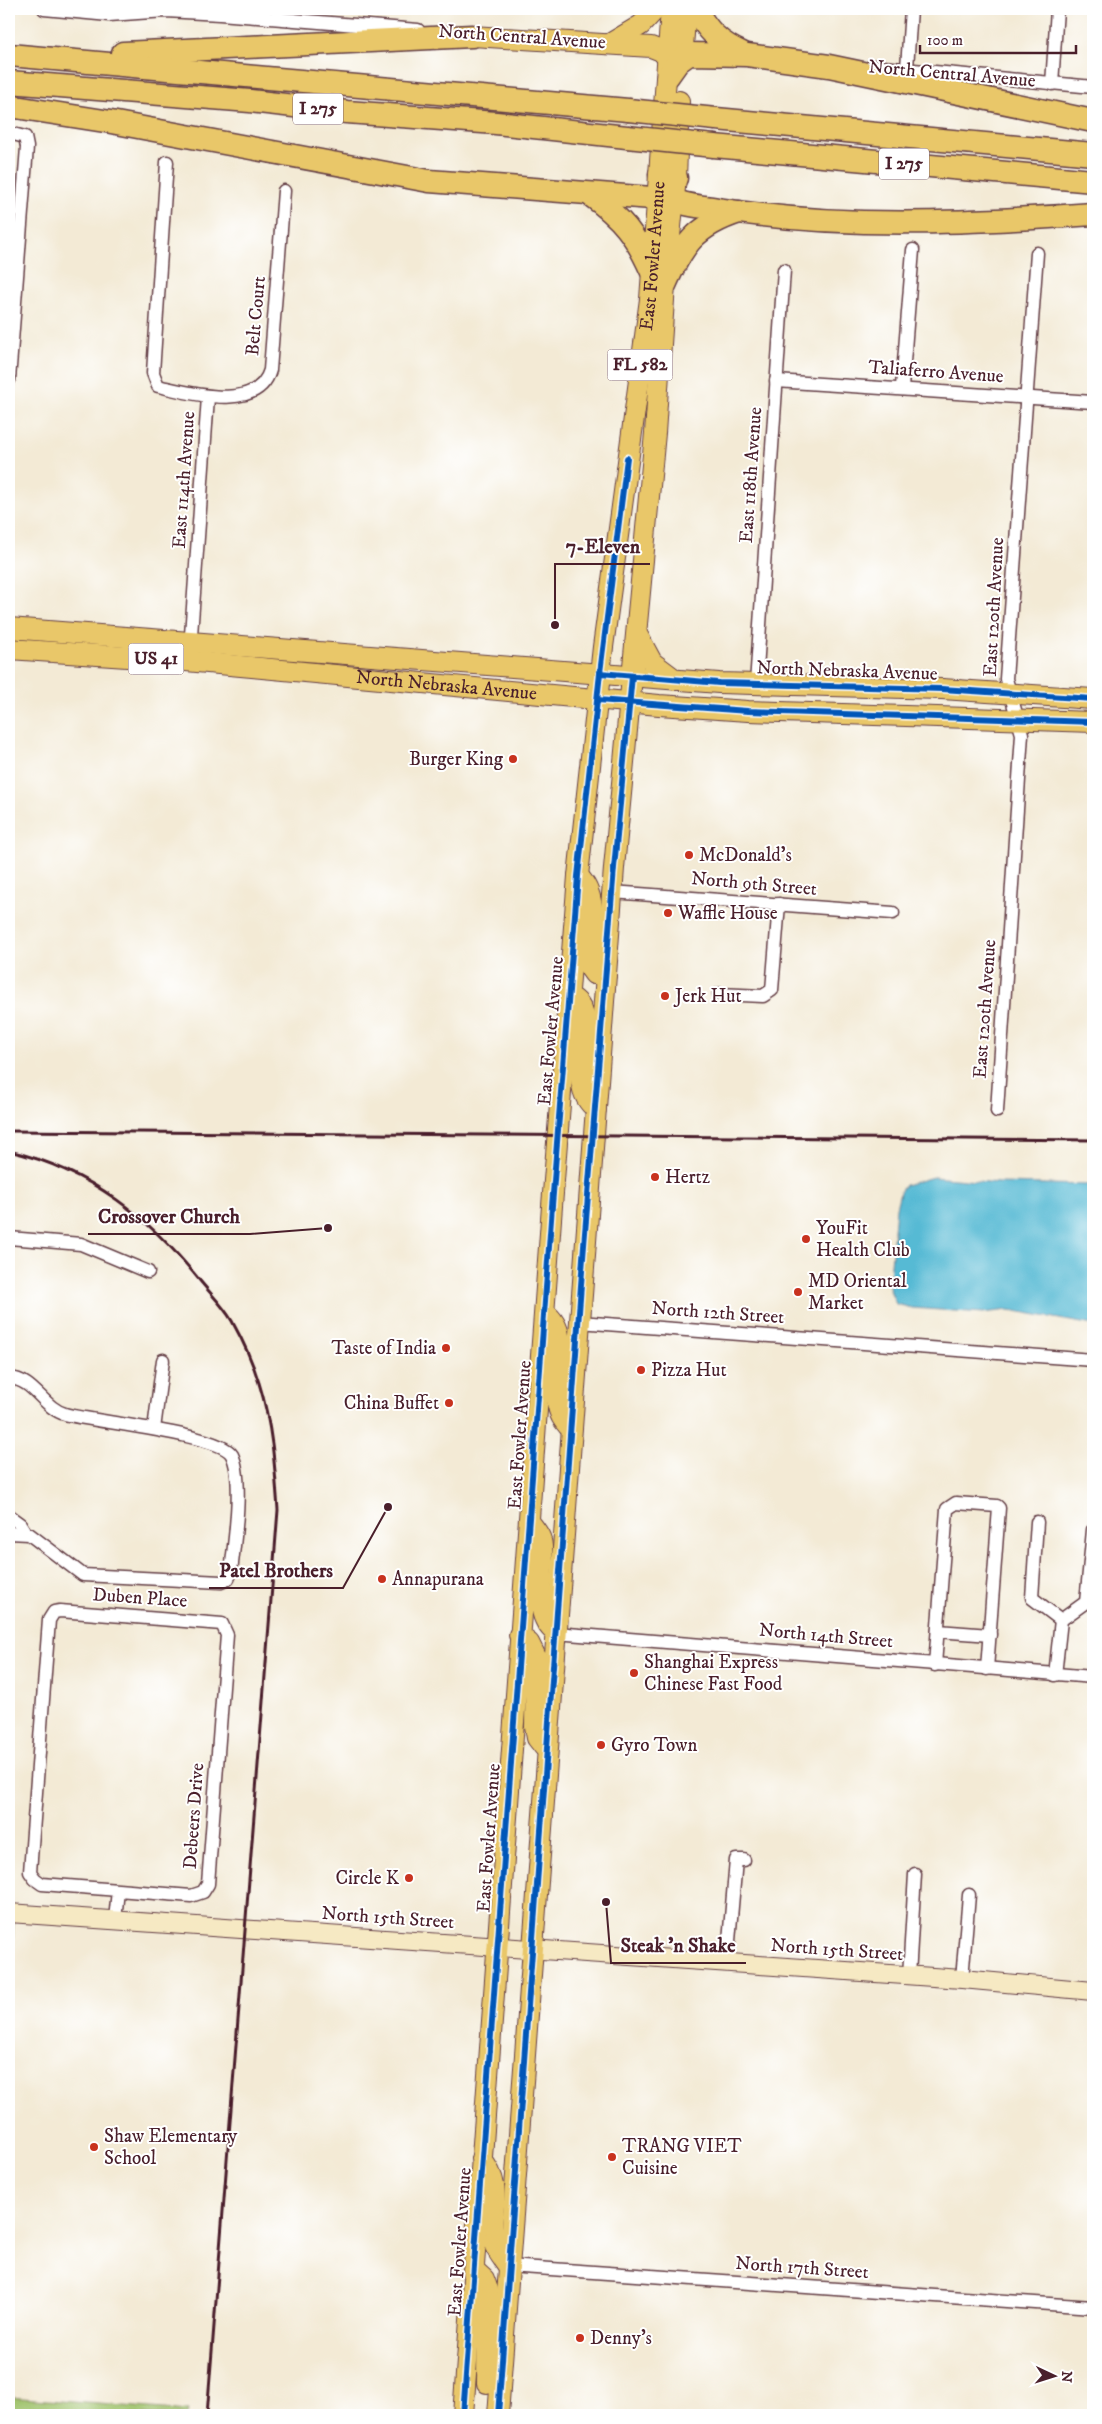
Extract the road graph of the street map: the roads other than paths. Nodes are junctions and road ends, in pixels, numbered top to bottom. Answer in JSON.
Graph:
{"nodes":[{"id":1,"x":44,"y":9,"type":"edge"},
{"id":2,"x":656,"y":9,"type":"edge"},
{"id":3,"x":671,"y":9,"type":"edge"},
{"id":4,"x":686,"y":9,"type":"edge"},
{"id":5,"x":696,"y":9,"type":"edge"},
{"id":6,"x":911,"y":9,"type":"edge"},
{"id":7,"x":1057,"y":9,"type":"edge"},
{"id":8,"x":472,"y":36,"type":"junction"},
{"id":9,"x":611,"y":43,"type":"junction"},
{"id":10,"x":9,"y":55,"type":"edge"},
{"id":11,"x":748,"y":55,"type":"junction"},
{"id":12,"x":42,"y":57,"type":"junction"},
{"id":13,"x":810,"y":63,"type":"junction"},
{"id":14,"x":907,"y":68,"type":"junction"},
{"id":15,"x":675,"y":69,"type":"junction"},
{"id":16,"x":9,"y":82,"type":"edge"},
{"id":17,"x":1052,"y":84,"type":"junction"},
{"id":18,"x":1093,"y":87,"type":"edge"},
{"id":19,"x":9,"y":106,"type":"edge"},
{"id":20,"x":1093,"y":120,"type":"edge"},
{"id":21,"x":9,"y":134,"type":"edge"},
{"id":22,"x":1093,"y":154,"type":"edge"},
{"id":23,"x":167,"y":162,"type":"dead end"},
{"id":24,"x":1093,"y":181,"type":"edge"},
{"id":25,"x":667,"y":189,"type":"junction"},
{"id":26,"x":284,"y":191,"type":"dead end"},
{"id":27,"x":589,"y":194,"type":"junction"},
{"id":28,"x":739,"y":212,"type":"junction"},
{"id":29,"x":1093,"y":214,"type":"edge"},
{"id":30,"x":913,"y":250,"type":"dead end"},
{"id":31,"x":1037,"y":254,"type":"dead end"},
{"id":32,"x":14,"y":256,"type":"edge"},
{"id":33,"x":784,"y":270,"type":"dead end"},
{"id":34,"x":659,"y":278,"type":"junction"},
{"id":35,"x":9,"y":380,"type":"edge"},
{"id":36,"x":776,"y":381,"type":"junction"},
{"id":37,"x":902,"y":388,"type":"junction"},
{"id":38,"x":208,"y":397,"type":"junction"},
{"id":39,"x":1027,"y":397,"type":"junction"},
{"id":40,"x":1093,"y":402,"type":"edge"},
{"id":41,"x":9,"y":628,"type":"edge"},
{"id":42,"x":637,"y":634,"type":"junction"},
{"id":43,"x":192,"y":642,"type":"junction"},
{"id":44,"x":9,"y":649,"type":"edge"},
{"id":45,"x":412,"y":658,"type":"junction"},
{"id":46,"x":186,"y":661,"type":"junction"},
{"id":47,"x":600,"y":673,"type":"junction"},
{"id":48,"x":324,"y":676,"type":"junction"},
{"id":49,"x":632,"y":676,"type":"junction"},
{"id":50,"x":676,"y":680,"type":"junction"},
{"id":51,"x":756,"y":684,"type":"junction"},
{"id":52,"x":1009,"y":693,"type":"junction"},
{"id":53,"x":597,"y":700,"type":"junction"},
{"id":54,"x":1093,"y":700,"type":"edge"},
{"id":55,"x":630,"y":703,"type":"junction"},
{"id":56,"x":670,"y":706,"type":"junction"},
{"id":57,"x":1019,"y":720,"type":"junction"},
{"id":58,"x":1093,"y":722,"type":"edge"},
{"id":59,"x":626,"y":742,"type":"junction"},
{"id":60,"x":578,"y":876,"type":"junction"},
{"id":61,"x":612,"y":892,"type":"junction"},
{"id":62,"x":778,"y":904,"type":"junction"},
{"id":63,"x":893,"y":913,"type":"dead end"},
{"id":64,"x":606,"y":975,"type":"junction"},
{"id":65,"x":719,"y":994,"type":"dead end"},
{"id":66,"x":569,"y":996,"type":"junction"},
{"id":67,"x":596,"y":1109,"type":"junction"},
{"id":68,"x":997,"y":1111,"type":"dead end"},
{"id":69,"x":9,"y":1238,"type":"edge"},
{"id":70,"x":148,"y":1272,"type":"dead end"},
{"id":71,"x":545,"y":1313,"type":"junction"},
{"id":72,"x":579,"y":1322,"type":"junction"},
{"id":73,"x":163,"y":1360,"type":"dead end"},
{"id":74,"x":1093,"y":1360,"type":"edge"},
{"id":75,"x":9,"y":1378,"type":"edge"},
{"id":76,"x":154,"y":1429,"type":"junction"},
{"id":77,"x":570,"y":1430,"type":"junction"},
{"id":78,"x":9,"y":1516,"type":"edge"},
{"id":79,"x":529,"y":1521,"type":"junction"},
{"id":80,"x":1037,"y":1522,"type":"dead end"},
{"id":81,"x":1093,"y":1530,"type":"edge"},
{"id":82,"x":25,"y":1532,"type":"junction"},
{"id":83,"x":9,"y":1533,"type":"edge"},
{"id":84,"x":52,"y":1614,"type":"joint"},
{"id":85,"x":1061,"y":1620,"type":"junction"},
{"id":86,"x":225,"y":1627,"type":"joint"},
{"id":87,"x":938,"y":1631,"type":"junction"},
{"id":88,"x":556,"y":1633,"type":"junction"},
{"id":89,"x":519,"y":1635,"type":"junction"},
{"id":90,"x":990,"y":1635,"type":"junction"},
{"id":91,"x":935,"y":1664,"type":"junction"},
{"id":92,"x":987,"y":1669,"type":"junction"},
{"id":93,"x":1055,"y":1675,"type":"junction"},
{"id":94,"x":1093,"y":1677,"type":"edge"},
{"id":95,"x":547,"y":1751,"type":"junction"},
{"id":96,"x":744,"y":1860,"type":"dead end"},
{"id":97,"x":915,"y":1874,"type":"dead end"},
{"id":98,"x":118,"y":1890,"type":"junction"},
{"id":99,"x":970,"y":1895,"type":"dead end"},
{"id":100,"x":9,"y":1913,"type":"edge"},
{"id":101,"x":115,"y":1920,"type":"junction"},
{"id":102,"x":496,"y":1947,"type":"junction"},
{"id":103,"x":532,"y":1950,"type":"junction"},
{"id":104,"x":727,"y":1964,"type":"junction"},
{"id":105,"x":909,"y":1976,"type":"junction"},
{"id":106,"x":962,"y":1979,"type":"junction"},
{"id":107,"x":1093,"y":1991,"type":"edge"},
{"id":108,"x":481,"y":2159,"type":"junction"},
{"id":109,"x":508,"y":2266,"type":"junction"},
{"id":110,"x":473,"y":2269,"type":"junction"},
{"id":111,"x":1093,"y":2307,"type":"edge"},
{"id":112,"x":466,"y":2410,"type":"edge"},
{"id":113,"x":485,"y":2415,"type":"edge"},
{"id":114,"x":498,"y":2415,"type":"edge"}],
"edges":[{"from":1,"to":8,"type":"street","name":"North Central Avenue"},
{"from":2,"to":9,"type":"main road"},
{"from":3,"to":15,"type":"main road","name":"East Fowler Avenue","number":"FL 582"},
{"from":4,"to":15,"type":"main road","name":"East Fowler Avenue","number":"FL 582"},
{"from":5,"to":11,"type":"highway"},
{"from":6,"to":14,"type":"street"},
{"from":7,"to":17,"type":"street"},
{"from":8,"to":9,"type":"main road","name":"North Central Avenue"},
{"from":8,"to":12,"type":"highway"},
{"from":9,"to":15,"type":"main road","name":"North Central Avenue"},
{"from":10,"to":12,"type":"highway","number":"I 275"},
{"from":11,"to":13,"type":"highway"},
{"from":11,"to":15,"type":"highway"},
{"from":12,"to":22,"type":"highway","number":"I 275","bridge":true},
{"from":13,"to":14,"type":"street","name":"North Central Avenue"},
{"from":13,"to":20,"type":"highway"},
{"from":14,"to":17,"type":"street","name":"North Central Avenue"},
{"from":15,"to":25,"type":"main road","name":"East Fowler Avenue","number":"FL 582"},
{"from":16,"to":24,"type":"highway","number":"I 275","bridge":true},
{"from":17,"to":18,"type":"street","name":"North Central Avenue"},
{"from":19,"to":27,"type":"highway"},
{"from":21,"to":32,"type":"street"},
{"from":23,"to":38,"type":"street","name":"East 114th Avenue"},
{"from":25,"to":27,"type":"highway"},
{"from":25,"to":28,"type":"highway"},
{"from":25,"to":34,"type":"main road","name":"East Fowler Avenue","number":"FL 582"},
{"from":26,"to":38,"type":"street","name":"Belt Court"},
{"from":27,"to":34,"type":"highway"},
{"from":28,"to":29,"type":"highway"},
{"from":28,"to":34,"type":"highway"},
{"from":30,"to":37,"type":"street"},
{"from":31,"to":39,"type":"street","name":"East 120th Avenue"},
{"from":32,"to":35,"type":"street"},
{"from":33,"to":36,"type":"street","name":"East 118th Avenue"},
{"from":34,"to":42,"type":"main road","name":"East Fowler Avenue","number":"FL 582"},
{"from":34,"to":47,"type":"main road","name":"East Fowler Avenue","number":"FL 582"},
{"from":36,"to":37,"type":"street","name":"Taliaferro Avenue"},
{"from":36,"to":51,"type":"street","name":"East 118th Avenue"},
{"from":37,"to":39,"type":"street","name":"Taliaferro Avenue"},
{"from":38,"to":43,"type":"street","name":"East 114th Avenue"},
{"from":39,"to":40,"type":"street","name":"Taliaferro Avenue"},
{"from":39,"to":52,"type":"street","name":"East 120th Avenue"},
{"from":41,"to":43,"type":"main road","name":"North Nebraska Avenue","number":"US 41"},
{"from":42,"to":49,"type":"main road","name":"East Fowler Avenue","number":"FL 582"},
{"from":42,"to":50,"type":"main road"},
{"from":43,"to":45,"type":"main road","name":"North Nebraska Avenue","number":"US 41"},
{"from":43,"to":46,"type":"street","name":"East 114th Avenue"},
{"from":44,"to":46,"type":"main road","name":"North Nebraska Avenue","number":"US 41"},
{"from":45,"to":47,"type":"main road","name":"North Nebraska Avenue","number":"US 41"},
{"from":45,"to":48,"type":"main road"},
{"from":46,"to":48,"type":"main road","name":"North Nebraska Avenue","number":"US 41"},
{"from":47,"to":49,"type":"main road","name":"North Nebraska Avenue","number":"US 41"},
{"from":47,"to":53,"type":"main road","name":"East Fowler Avenue","number":"FL 582"},
{"from":48,"to":53,"type":"main road","name":"North Nebraska Avenue","number":"US 41"},
{"from":49,"to":50,"type":"main road","name":"North Nebraska Avenue","number":"US 41"},
{"from":49,"to":55,"type":"main road","name":"East Fowler Avenue","number":"FL 582"},
{"from":50,"to":51,"type":"main road","name":"North Nebraska Avenue","number":"US 41"},
{"from":51,"to":52,"type":"main road","name":"North Nebraska Avenue","number":"US 41"},
{"from":52,"to":54,"type":"main road","name":"North Nebraska Avenue","number":"US 41"},
{"from":52,"to":57,"type":"street","name":"East 120th Avenue"},
{"from":53,"to":55,"type":"main road","name":"North Nebraska Avenue","number":"US 41"},
{"from":53,"to":60,"type":"main road","name":"East Fowler Avenue","number":"FL 582"},
{"from":55,"to":56,"type":"main road","name":"North Nebraska Avenue","number":"US 41"},
{"from":55,"to":59,"type":"main road","name":"East Fowler Avenue","number":"FL 582"},
{"from":56,"to":57,"type":"main road","name":"North Nebraska Avenue","number":"US 41"},
{"from":56,"to":59,"type":"main road"},
{"from":57,"to":58,"type":"main road","name":"North Nebraska Avenue","number":"US 41"},
{"from":57,"to":68,"type":"street","name":"East 120th Avenue"},
{"from":59,"to":61,"type":"main road","name":"East Fowler Avenue","number":"FL 582"},
{"from":60,"to":64,"type":"main road"},
{"from":60,"to":66,"type":"main road","name":"East Fowler Avenue","number":"FL 582"},
{"from":61,"to":62,"type":"street","name":"North 9th Street"},
{"from":61,"to":64,"type":"main road","name":"East Fowler Avenue","number":"FL 582"},
{"from":62,"to":63,"type":"street","name":"North 9th Street"},
{"from":62,"to":65,"type":"street"},
{"from":64,"to":67,"type":"main road","name":"East Fowler Avenue","number":"FL 582"},
{"from":66,"to":67,"type":"main road"},
{"from":66,"to":71,"type":"main road","name":"East Fowler Avenue","number":"FL 582"},
{"from":67,"to":72,"type":"main road","name":"East Fowler Avenue","number":"FL 582"},
{"from":69,"to":70,"type":"street"},
{"from":71,"to":77,"type":"main road"},
{"from":71,"to":79,"type":"main road","name":"East Fowler Avenue","number":"FL 582"},
{"from":72,"to":74,"type":"street","name":"North 12th Street"},
{"from":72,"to":77,"type":"main road","name":"East Fowler Avenue","number":"FL 582"},
{"from":73,"to":76,"type":"street"},
{"from":75,"to":76,"type":"street"},
{"from":76,"to":82,"type":"street"},
{"from":77,"to":88,"type":"main road","name":"East Fowler Avenue","number":"FL 582"},
{"from":78,"to":82,"type":"street"},
{"from":79,"to":88,"type":"main road"},
{"from":79,"to":89,"type":"main road","name":"East Fowler Avenue","number":"FL 582"},
{"from":80,"to":85,"type":"street"},
{"from":81,"to":85,"type":"street"},
{"from":82,"to":83,"type":"street"},
{"from":84,"to":86,"type":"street","name":"Duben Place"},
{"from":84,"to":98,"type":"street","name":"Debeers Drive"},
{"from":85,"to":93,"type":"street"},
{"from":86,"to":98,"type":"street","name":"Debeers Drive"},
{"from":87,"to":90,"type":"street"},
{"from":87,"to":90,"type":"street"},
{"from":87,"to":91,"type":"street"},
{"from":88,"to":91,"type":"street","name":"North 14th Street"},
{"from":88,"to":95,"type":"main road","name":"East Fowler Avenue","number":"FL 582"},
{"from":89,"to":95,"type":"main road"},
{"from":89,"to":102,"type":"main road","name":"East Fowler Avenue","number":"FL 582"},
{"from":90,"to":92,"type":"street"},
{"from":91,"to":92,"type":"street","name":"North 14th Street"},
{"from":92,"to":93,"type":"street","name":"North 14th Street"},
{"from":93,"to":94,"type":"street","name":"North 14th Street"},
{"from":95,"to":103,"type":"main road","name":"East Fowler Avenue","number":"FL 582"},
{"from":96,"to":104,"type":"street"},
{"from":97,"to":105,"type":"street"},
{"from":98,"to":101,"type":"street"},
{"from":99,"to":106,"type":"street"},
{"from":100,"to":101,"type":"street","name":"North 15th Street"},
{"from":101,"to":102,"type":"street","name":"North 15th Street"},
{"from":102,"to":103,"type":"street","name":"North 15th Street"},
{"from":102,"to":108,"type":"main road","name":"East Fowler Avenue","number":"FL 582"},
{"from":103,"to":104,"type":"street","name":"North 15th Street"},
{"from":103,"to":109,"type":"main road","name":"East Fowler Avenue","number":"FL 582"},
{"from":104,"to":105,"type":"street","name":"North 15th Street"},
{"from":105,"to":106,"type":"street","name":"North 15th Street"},
{"from":106,"to":107,"type":"street","name":"North 15th Street"},
{"from":108,"to":109,"type":"main road"},
{"from":108,"to":110,"type":"main road","name":"East Fowler Avenue","number":"FL 582"},
{"from":109,"to":111,"type":"street","name":"North 17th Street"},
{"from":109,"to":114,"type":"main road","name":"East Fowler Avenue","number":"FL 582"},
{"from":110,"to":112,"type":"main road","name":"East Fowler Avenue","number":"FL 582"},
{"from":110,"to":113,"type":"main road"}]}
